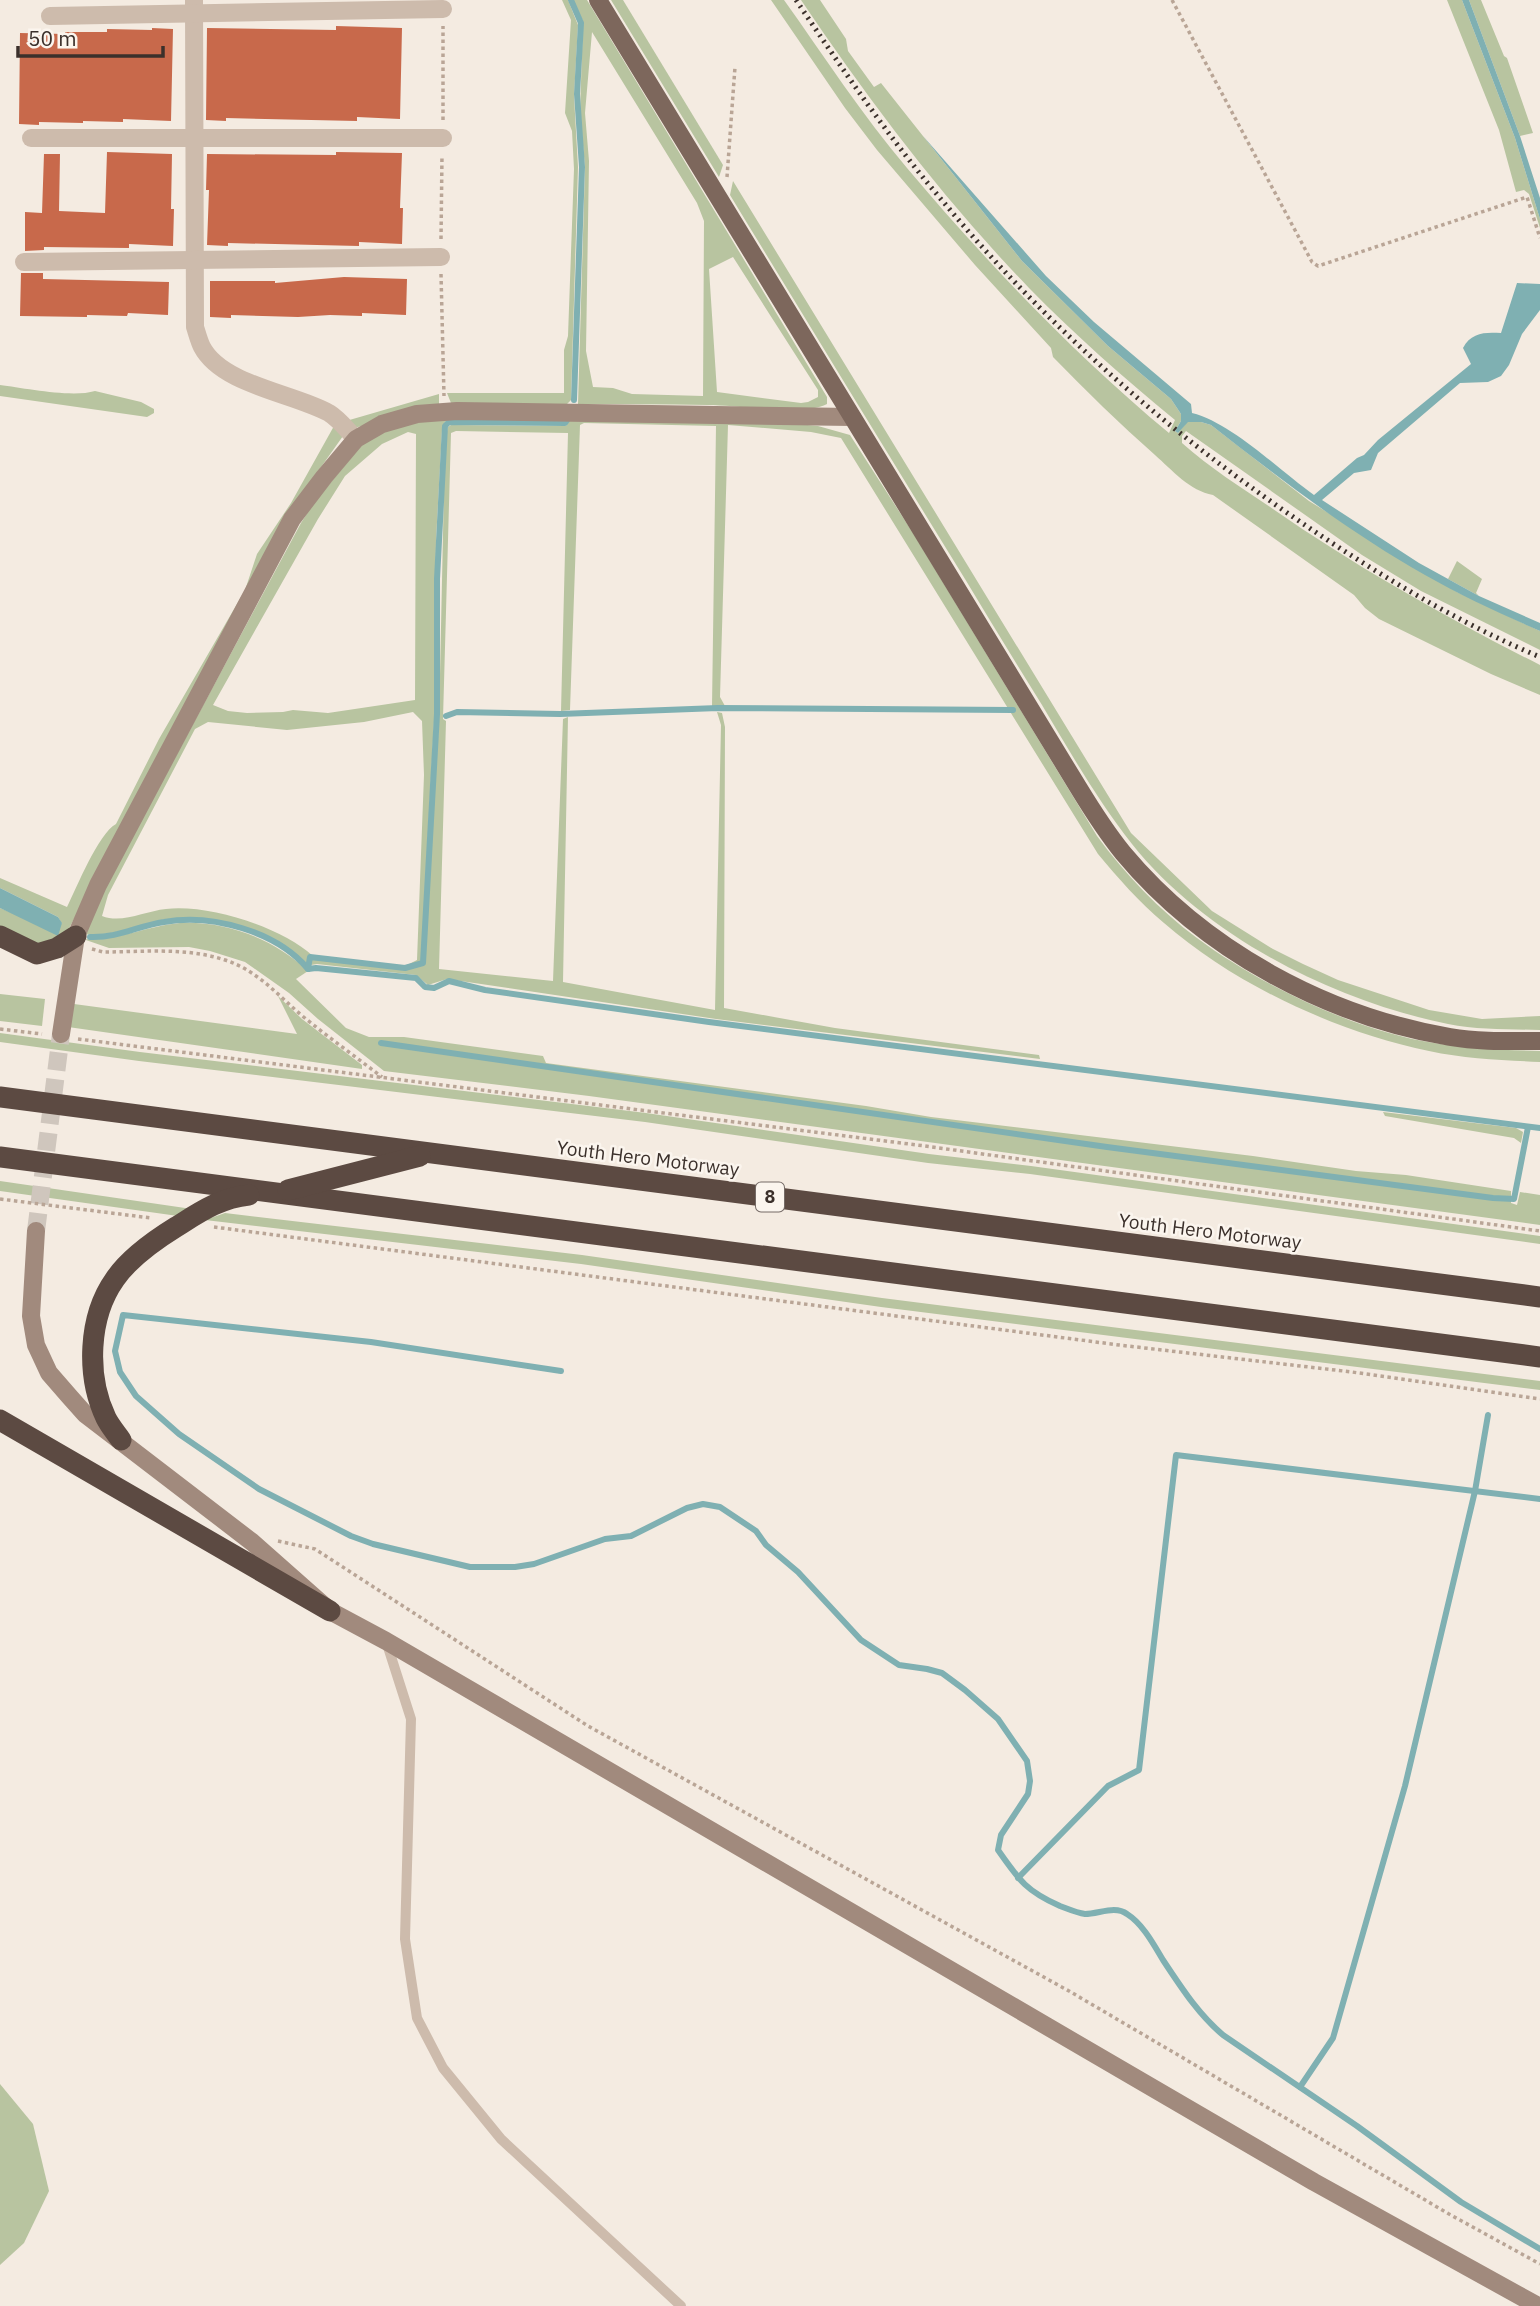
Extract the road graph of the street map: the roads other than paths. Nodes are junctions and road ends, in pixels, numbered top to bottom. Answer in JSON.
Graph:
{"nodes":[{"id":1,"x":598,"y":0,"type":"edge"},
{"id":2,"x":194,"y":6,"type":"edge"},
{"id":3,"x":443,"y":9,"type":"road end"},
{"id":4,"x":50,"y":16,"type":"dead end"},
{"id":5,"x":195,"y":137,"type":"junction"},
{"id":6,"x":31,"y":138,"type":"dead end"},
{"id":7,"x":443,"y":138,"type":"road end"},
{"id":8,"x":441,"y":257,"type":"road end"},
{"id":9,"x":195,"y":260,"type":"junction"},
{"id":10,"x":24,"y":262,"type":"dead end"},
{"id":11,"x":852,"y":417,"type":"junction"},
{"id":12,"x":356,"y":439,"type":"junction"},
{"id":13,"x":0,"y":936,"type":"edge"},
{"id":14,"x":75,"y":936,"type":"junction"},
{"id":15,"x":61,"y":1036,"type":"tunnel mouth"},
{"id":16,"x":1540,"y":1041,"type":"edge"},
{"id":17,"x":0,"y":1097,"type":"edge"},
{"id":18,"x":431,"y":1153,"type":"junction"},
{"id":19,"x":0,"y":1157,"type":"edge"},
{"id":20,"x":277,"y":1193,"type":"junction"},
{"id":21,"x":36,"y":1231,"type":"tunnel mouth"},
{"id":22,"x":1540,"y":1297,"type":"edge"},
{"id":23,"x":1540,"y":1357,"type":"edge"},
{"id":24,"x":0,"y":1420,"type":"edge"},
{"id":25,"x":121,"y":1440,"type":"junction"},
{"id":26,"x":330,"y":1611,"type":"junction"},
{"id":27,"x":386,"y":1641,"type":"junction"},
{"id":28,"x":681,"y":2306,"type":"edge"},
{"id":29,"x":1538,"y":2306,"type":"edge"}],
"edges":[{"from":1,"to":11,"type":"main road"},
{"from":2,"to":3,"type":"street"},
{"from":2,"to":4,"type":"street"},
{"from":2,"to":5,"type":"street"},
{"from":5,"to":6,"type":"street"},
{"from":5,"to":7,"type":"street"},
{"from":5,"to":9,"type":"street"},
{"from":8,"to":9,"type":"street"},
{"from":9,"to":10,"type":"street"},
{"from":9,"to":12,"type":"street"},
{"from":11,"to":12,"type":"street"},
{"from":11,"to":16,"type":"main road"},
{"from":12,"to":14,"type":"street"},
{"from":13,"to":14,"type":"highway"},
{"from":14,"to":15,"type":"street"},
{"from":17,"to":18,"type":"highway","name":"Youth Hero Motorway","number":"8"},
{"from":18,"to":20,"type":"highway"},
{"from":18,"to":22,"type":"highway","name":"Youth Hero Motorway","number":"8"},
{"from":19,"to":20,"type":"highway"},
{"from":20,"to":23,"type":"highway"},
{"from":20,"to":25,"type":"highway"},
{"from":21,"to":25,"type":"street"},
{"from":24,"to":26,"type":"highway"},
{"from":25,"to":26,"type":"street"},
{"from":26,"to":27,"type":"street"},
{"from":27,"to":28,"type":"lane"},
{"from":27,"to":29,"type":"street"}]}
